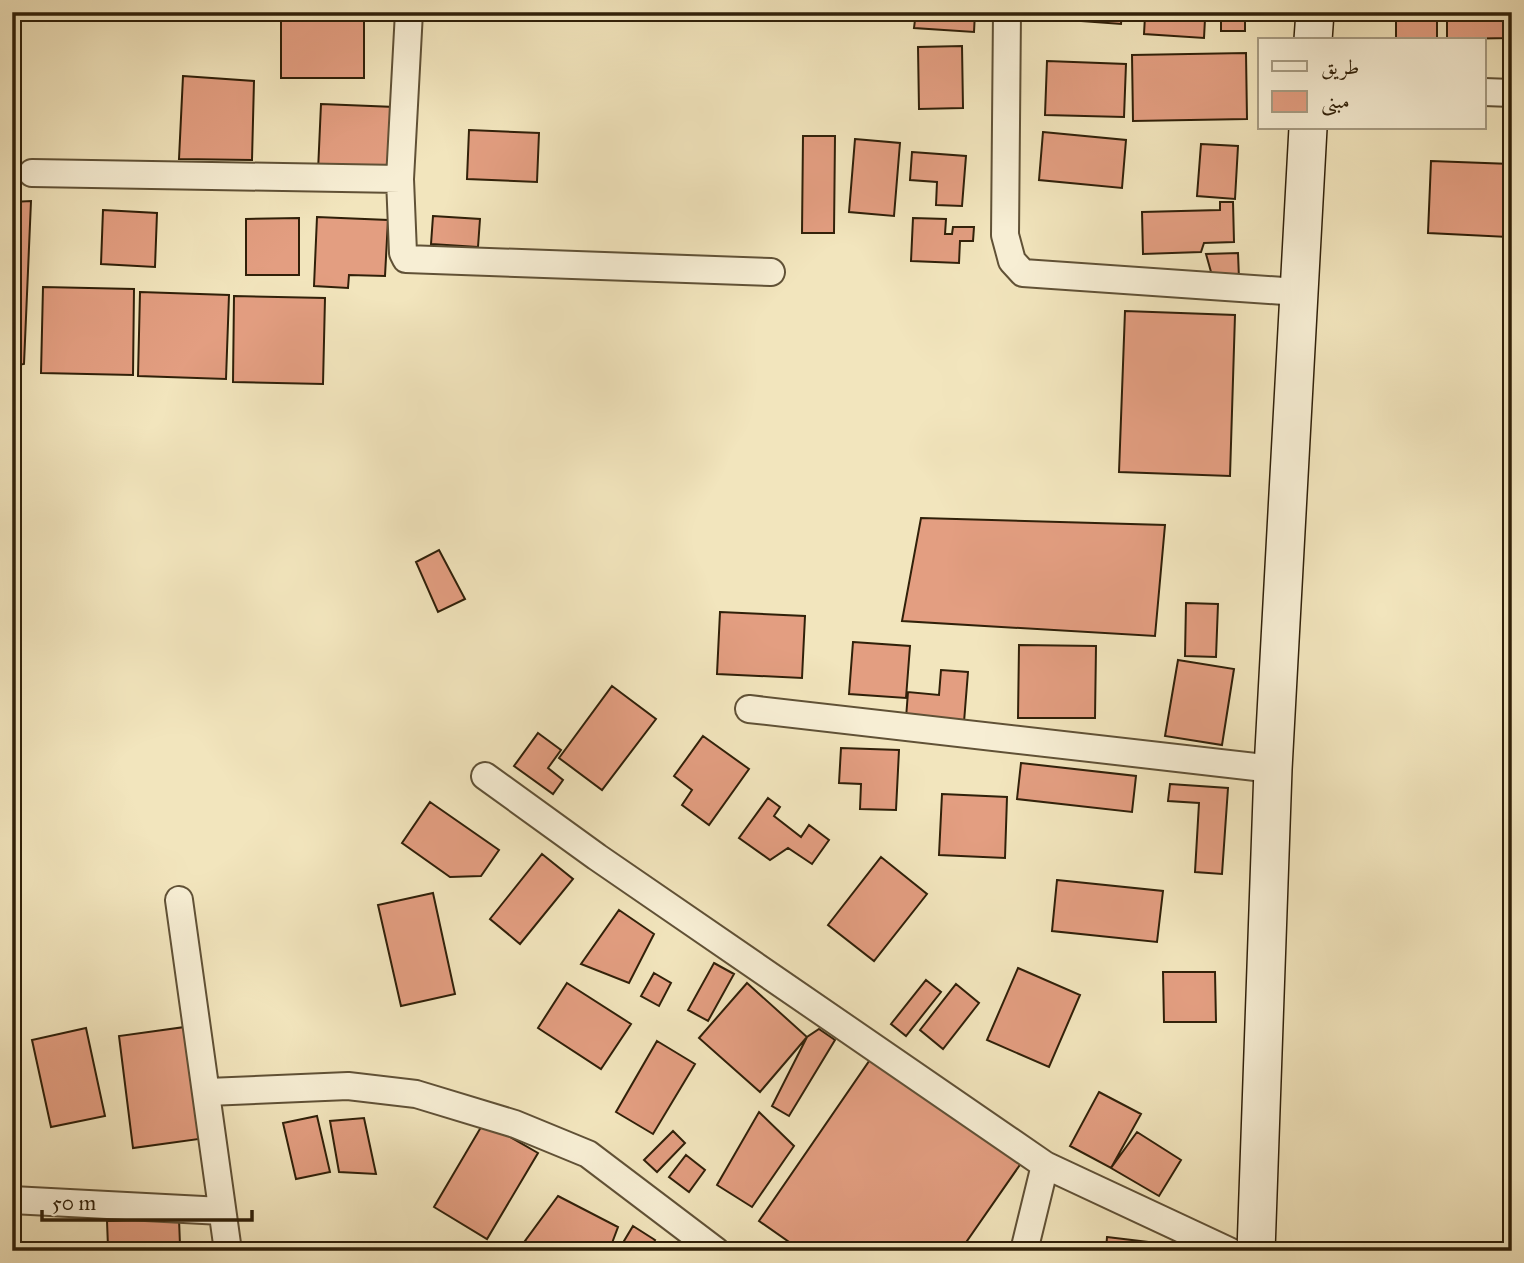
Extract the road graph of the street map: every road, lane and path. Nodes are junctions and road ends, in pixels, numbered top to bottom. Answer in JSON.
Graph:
{"nodes":[{"id":1,"x":409,"y":12,"type":"edge"},
{"id":2,"x":1007,"y":12,"type":"edge"},
{"id":3,"x":1315,"y":12,"type":"edge"},
{"id":4,"x":1313,"y":38,"type":"edge"},
{"id":5,"x":1486,"y":92,"type":"edge"},
{"id":6,"x":1512,"y":93,"type":"edge"},
{"id":7,"x":1308,"y":130,"type":"edge"},
{"id":8,"x":32,"y":173,"type":"dead end"},
{"id":9,"x":400,"y":180,"type":"junction"},
{"id":10,"x":771,"y":272,"type":"dead end"},
{"id":11,"x":1298,"y":292,"type":"junction"},
{"id":12,"x":749,"y":709,"type":"dead end"},
{"id":13,"x":1273,"y":769,"type":"junction"},
{"id":14,"x":485,"y":776,"type":"dead end"},
{"id":15,"x":179,"y":900,"type":"dead end"},
{"id":16,"x":208,"y":1092,"type":"junction"},
{"id":17,"x":1045,"y":1165,"type":"junction"},
{"id":18,"x":12,"y":1200,"type":"edge"},
{"id":19,"x":222,"y":1211,"type":"junction"},
{"id":20,"x":228,"y":1251,"type":"edge"},
{"id":21,"x":716,"y":1251,"type":"edge"},
{"id":22,"x":1024,"y":1251,"type":"edge"},
{"id":23,"x":1228,"y":1251,"type":"edge"},
{"id":24,"x":1256,"y":1251,"type":"edge"}],
"edges":[{"from":1,"to":9,"type":"street"},
{"from":2,"to":11,"type":"street"},
{"from":3,"to":4,"type":"street"},
{"from":5,"to":6,"type":"street"},
{"from":7,"to":11,"type":"street"},
{"from":8,"to":9,"type":"street"},
{"from":9,"to":10,"type":"street"},
{"from":11,"to":13,"type":"street"},
{"from":12,"to":13,"type":"street"},
{"from":13,"to":24,"type":"street"},
{"from":14,"to":17,"type":"street"},
{"from":15,"to":16,"type":"street"},
{"from":16,"to":19,"type":"street"},
{"from":16,"to":21,"type":"street"},
{"from":17,"to":22,"type":"street"},
{"from":17,"to":23,"type":"street"},
{"from":18,"to":19,"type":"street"},
{"from":19,"to":20,"type":"street"}]}
